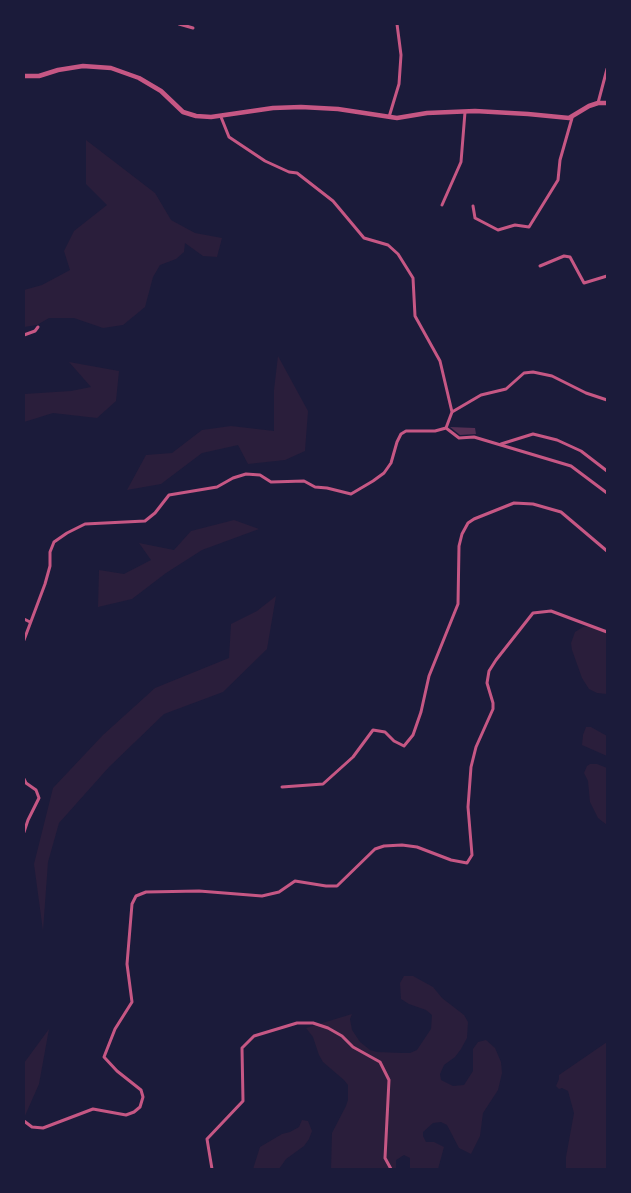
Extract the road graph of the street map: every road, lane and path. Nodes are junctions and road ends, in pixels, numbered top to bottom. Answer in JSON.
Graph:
{"nodes":[{"id":1,"x":179,"y":24,"type":"edge"},
{"id":2,"x":397,"y":24,"type":"edge"},
{"id":3,"x":194,"y":28,"type":"dead end"},
{"id":4,"x":607,"y":69,"type":"edge"},
{"id":5,"x":24,"y":76,"type":"edge"},
{"id":6,"x":598,"y":103,"type":"junction"},
{"id":7,"x":607,"y":103,"type":"edge"},
{"id":8,"x":465,"y":112,"type":"junction"},
{"id":9,"x":221,"y":117,"type":"junction"},
{"id":10,"x":389,"y":117,"type":"junction"},
{"id":11,"x":572,"y":118,"type":"junction"},
{"id":12,"x":442,"y":204,"type":"dead end"},
{"id":13,"x":473,"y":206,"type":"dead end"},
{"id":14,"x":540,"y":266,"type":"dead end"},
{"id":15,"x":607,"y":276,"type":"edge"},
{"id":16,"x":38,"y":327,"type":"dead end"},
{"id":17,"x":24,"y":335,"type":"edge"},
{"id":18,"x":607,"y":400,"type":"edge"},
{"id":19,"x":452,"y":412,"type":"junction"},
{"id":20,"x":446,"y":428,"type":"junction"},
{"id":21,"x":500,"y":444,"type":"junction"},
{"id":22,"x":607,"y":471,"type":"edge"},
{"id":23,"x":607,"y":493,"type":"edge"},
{"id":24,"x":607,"y":551,"type":"edge"},
{"id":25,"x":24,"y":619,"type":"edge"},
{"id":26,"x":30,"y":622,"type":"junction"},
{"id":27,"x":607,"y":632,"type":"edge"},
{"id":28,"x":24,"y":640,"type":"edge"},
{"id":29,"x":24,"y":779,"type":"edge"},
{"id":30,"x":282,"y":787,"type":"dead end"},
{"id":31,"x":24,"y":832,"type":"edge"},
{"id":32,"x":24,"y":1121,"type":"edge"},
{"id":33,"x":212,"y":1169,"type":"edge"},
{"id":34,"x":391,"y":1169,"type":"edge"}],
"edges":[{"from":1,"to":3,"type":"street"},
{"from":2,"to":10,"type":"street"},
{"from":4,"to":6,"type":"street"},
{"from":5,"to":9,"type":"street"},
{"from":6,"to":7,"type":"street"},
{"from":6,"to":11,"type":"street"},
{"from":8,"to":10,"type":"street"},
{"from":8,"to":11,"type":"street"},
{"from":8,"to":12,"type":"street"},
{"from":9,"to":10,"type":"street"},
{"from":9,"to":19,"type":"street"},
{"from":11,"to":13,"type":"street"},
{"from":14,"to":15,"type":"street"},
{"from":16,"to":17,"type":"street"},
{"from":18,"to":19,"type":"street"},
{"from":19,"to":20,"type":"street"},
{"from":20,"to":21,"type":"street"},
{"from":20,"to":26,"type":"street"},
{"from":21,"to":22,"type":"street"},
{"from":21,"to":23,"type":"street"},
{"from":24,"to":30,"type":"street"},
{"from":25,"to":26,"type":"street"},
{"from":26,"to":28,"type":"street"},
{"from":27,"to":32,"type":"street"},
{"from":29,"to":31,"type":"street"},
{"from":33,"to":34,"type":"street"}]}
